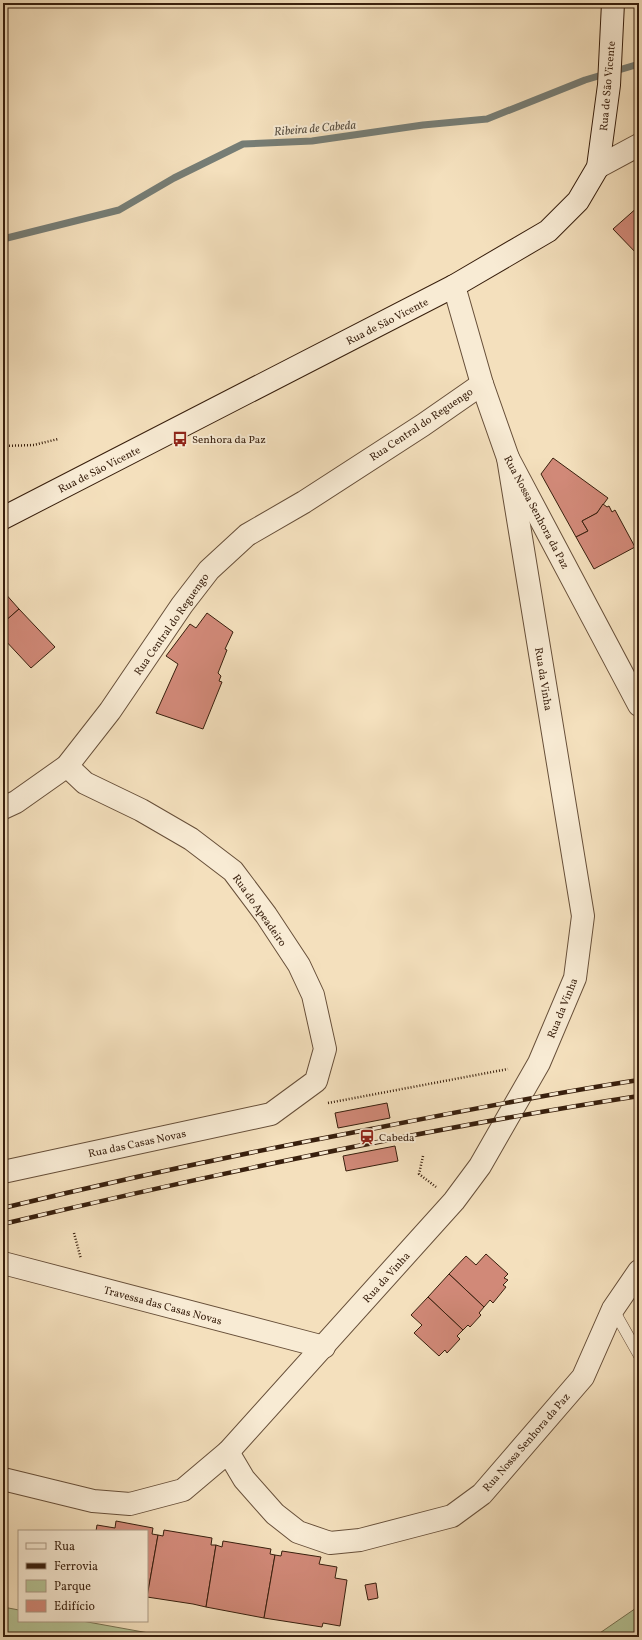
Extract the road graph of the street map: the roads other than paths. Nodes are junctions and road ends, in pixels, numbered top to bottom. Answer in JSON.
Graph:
{"nodes":[{"id":1,"x":613,"y":3,"type":"edge"},
{"id":2,"x":639,"y":146,"type":"edge"},
{"id":3,"x":598,"y":167,"type":"junction"},
{"id":4,"x":454,"y":286,"type":"junction"},
{"id":5,"x":482,"y":384,"type":"junction"},
{"id":6,"x":508,"y":458,"type":"junction"},
{"id":7,"x":3,"y":518,"type":"edge"},
{"id":8,"x":639,"y":705,"type":"edge"},
{"id":9,"x":67,"y":766,"type":"junction"},
{"id":10,"x":3,"y":808,"type":"edge"},
{"id":11,"x":271,"y":1114,"type":"joint"},
{"id":12,"x":3,"y":1172,"type":"edge"},
{"id":13,"x":3,"y":1263,"type":"edge"},
{"id":14,"x":639,"y":1271,"type":"edge"},
{"id":15,"x":613,"y":1309,"type":"junction"},
{"id":16,"x":324,"y":1347,"type":"junction"},
{"id":17,"x":639,"y":1355,"type":"edge"},
{"id":18,"x":228,"y":1452,"type":"junction"},
{"id":19,"x":3,"y":1479,"type":"edge"}],
"edges":[{"from":1,"to":3,"type":"street","name":"Rua de São Vicente"},
{"from":2,"to":3,"type":"street"},
{"from":3,"to":4,"type":"street","name":"Rua de São Vicente"},
{"from":4,"to":5,"type":"street","name":"Rua Nossa Senhora da Paz"},
{"from":4,"to":7,"type":"street","name":"Rua de São Vicente"},
{"from":5,"to":6,"type":"street","name":"Rua Nossa Senhora da Paz"},
{"from":5,"to":9,"type":"street","name":"Rua Central do Reguengo"},
{"from":6,"to":8,"type":"street","name":"Rua Nossa Senhora da Paz"},
{"from":6,"to":16,"type":"street","name":"Rua da Vinha"},
{"from":9,"to":10,"type":"street","name":"Rua Central do Reguengo"},
{"from":9,"to":11,"type":"street","name":"Rua do Apeadeiro"},
{"from":11,"to":12,"type":"street","name":"Rua das Casas Novas"},
{"from":13,"to":16,"type":"street","name":"Travessa das Casas Novas"},
{"from":14,"to":15,"type":"street","name":"Rua Nossa Senhora da Paz"},
{"from":15,"to":17,"type":"lane"},
{"from":15,"to":18,"type":"street","name":"Rua Nossa Senhora da Paz"},
{"from":16,"to":18,"type":"street","name":"Rua da Vinha"},
{"from":18,"to":19,"type":"street"}]}
